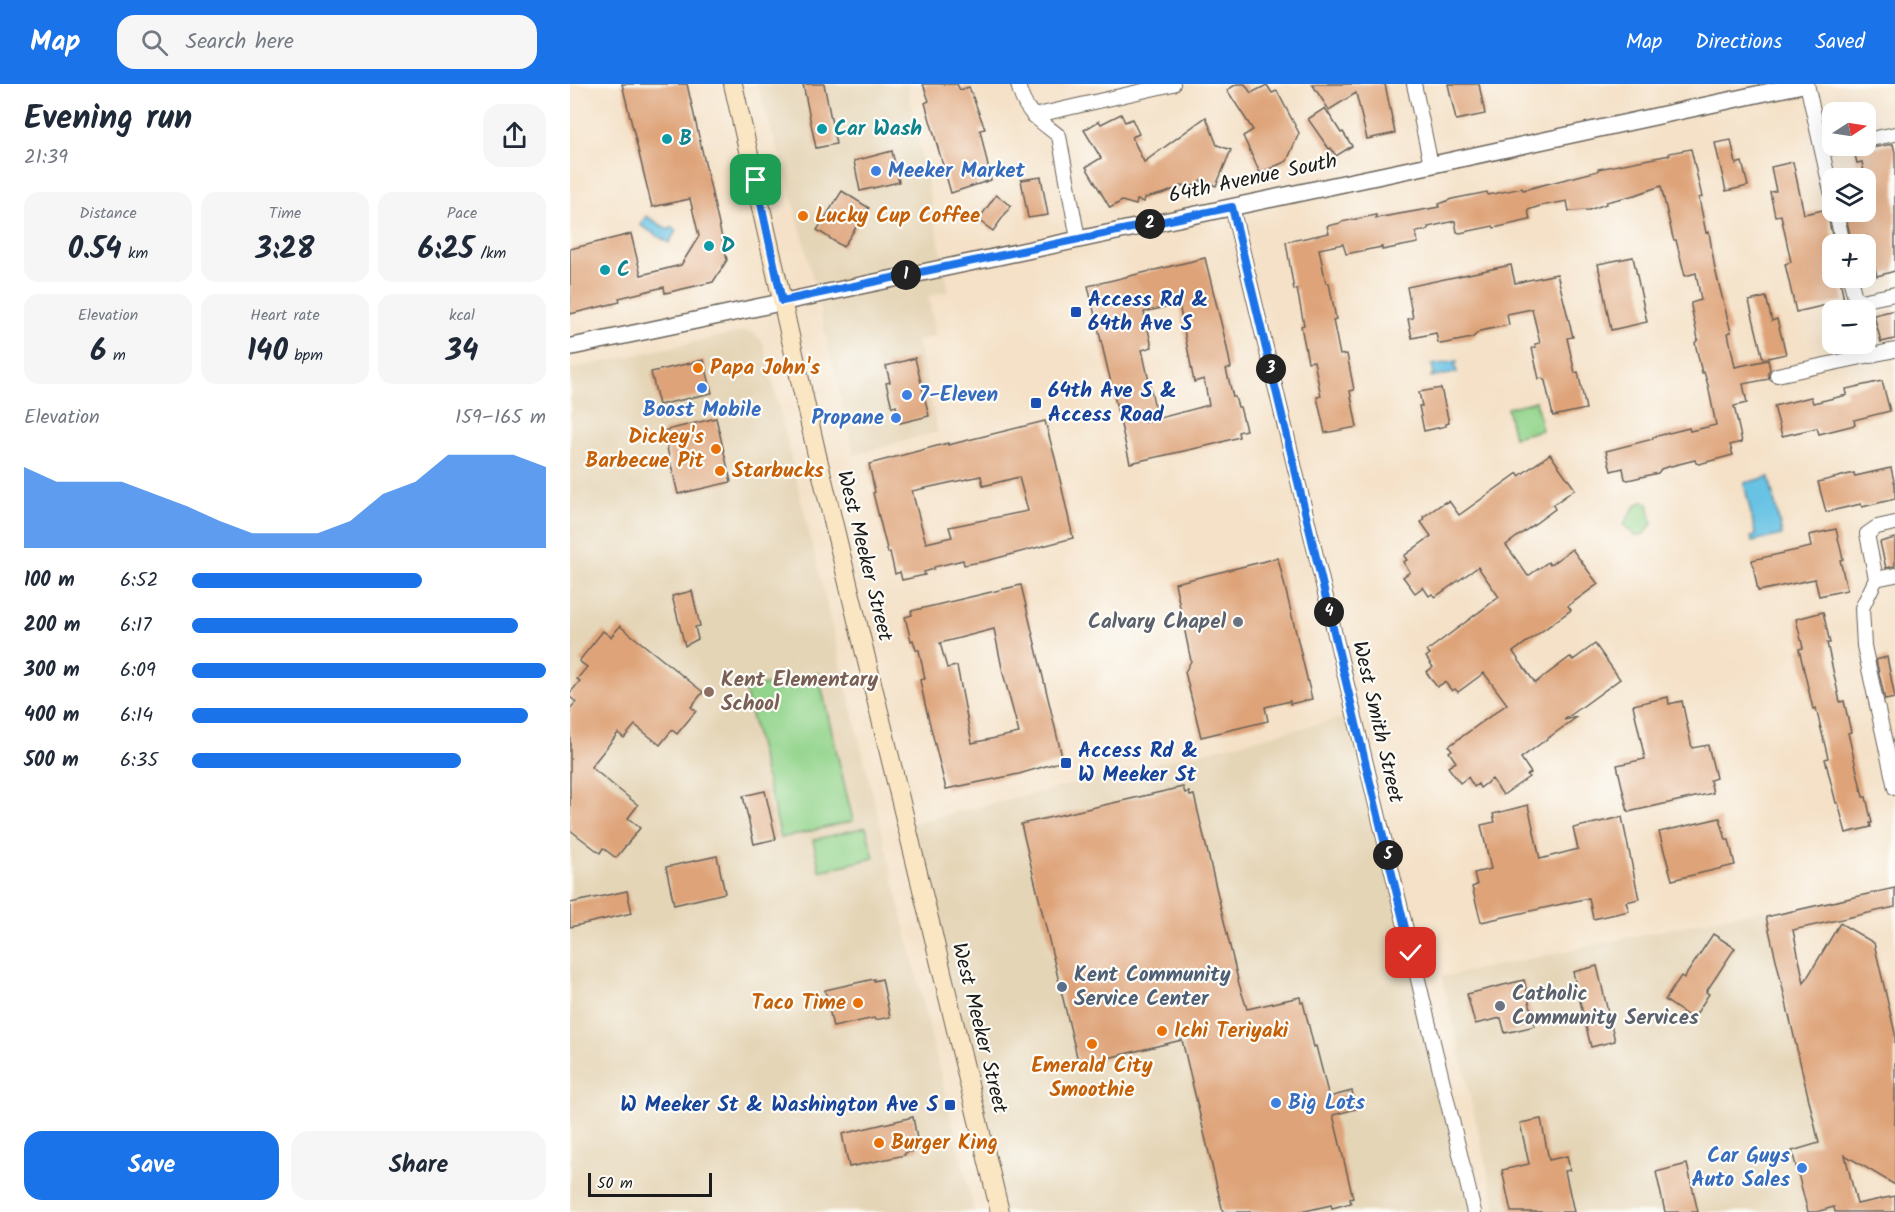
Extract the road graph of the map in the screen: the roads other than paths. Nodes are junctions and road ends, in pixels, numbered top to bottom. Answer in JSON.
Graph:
{"nodes":[{"id":1,"x":734,"y":84,"type":"edge"},
{"id":2,"x":1018,"y":84,"type":"edge"},
{"id":3,"x":1173,"y":84,"type":"edge"},
{"id":4,"x":1414,"y":84,"type":"edge"},
{"id":5,"x":1806,"y":84,"type":"edge"},
{"id":6,"x":1033,"y":116,"type":"junction"},
{"id":7,"x":1895,"y":134,"type":"edge"},
{"id":8,"x":1876,"y":138,"type":"edge"},
{"id":9,"x":1822,"y":150,"type":"edge"},
{"id":10,"x":1431,"y":165,"type":"junction"},
{"id":11,"x":1232,"y":207,"type":"junction"},
{"id":12,"x":1078,"y":239,"type":"junction"},
{"id":13,"x":1895,"y":294,"type":"edge"},
{"id":14,"x":1876,"y":300,"type":"edge"},
{"id":15,"x":782,"y":301,"type":"junction"},
{"id":16,"x":570,"y":347,"type":"edge"},
{"id":17,"x":1895,"y":350,"type":"edge"},
{"id":18,"x":1871,"y":356,"type":"joint"},
{"id":19,"x":1777,"y":375,"type":"dead end"},
{"id":20,"x":1895,"y":523,"type":"edge"},
{"id":21,"x":1895,"y":575,"type":"edge"},
{"id":22,"x":1876,"y":579,"type":"junction"},
{"id":23,"x":1895,"y":788,"type":"edge"},
{"id":24,"x":1000,"y":1212,"type":"edge"},
{"id":25,"x":1474,"y":1212,"type":"edge"}],
"edges":[{"from":1,"to":15,"type":"main road","name":"West Meeker Street"},
{"from":2,"to":6,"type":"street"},
{"from":3,"to":6,"type":"street"},
{"from":4,"to":10,"type":"street"},
{"from":5,"to":9,"type":"street"},
{"from":5,"to":10,"type":"street","name":"64th Avenue South"},
{"from":6,"to":12,"type":"street"},
{"from":7,"to":8,"type":"street"},
{"from":10,"to":11,"type":"street","name":"64th Avenue South"},
{"from":11,"to":12,"type":"street","name":"64th Avenue South"},
{"from":11,"to":25,"type":"street","name":"West Smith Street"},
{"from":12,"to":15,"type":"street","name":"64th Avenue South"},
{"from":13,"to":14,"type":"street"},
{"from":15,"to":16,"type":"street","name":"64th Avenue South"},
{"from":15,"to":24,"type":"main road","name":"West Meeker Street"},
{"from":17,"to":18,"type":"street"},
{"from":18,"to":19,"type":"street"},
{"from":20,"to":22,"type":"street"},
{"from":21,"to":22,"type":"street"},
{"from":22,"to":23,"type":"street"}]}
